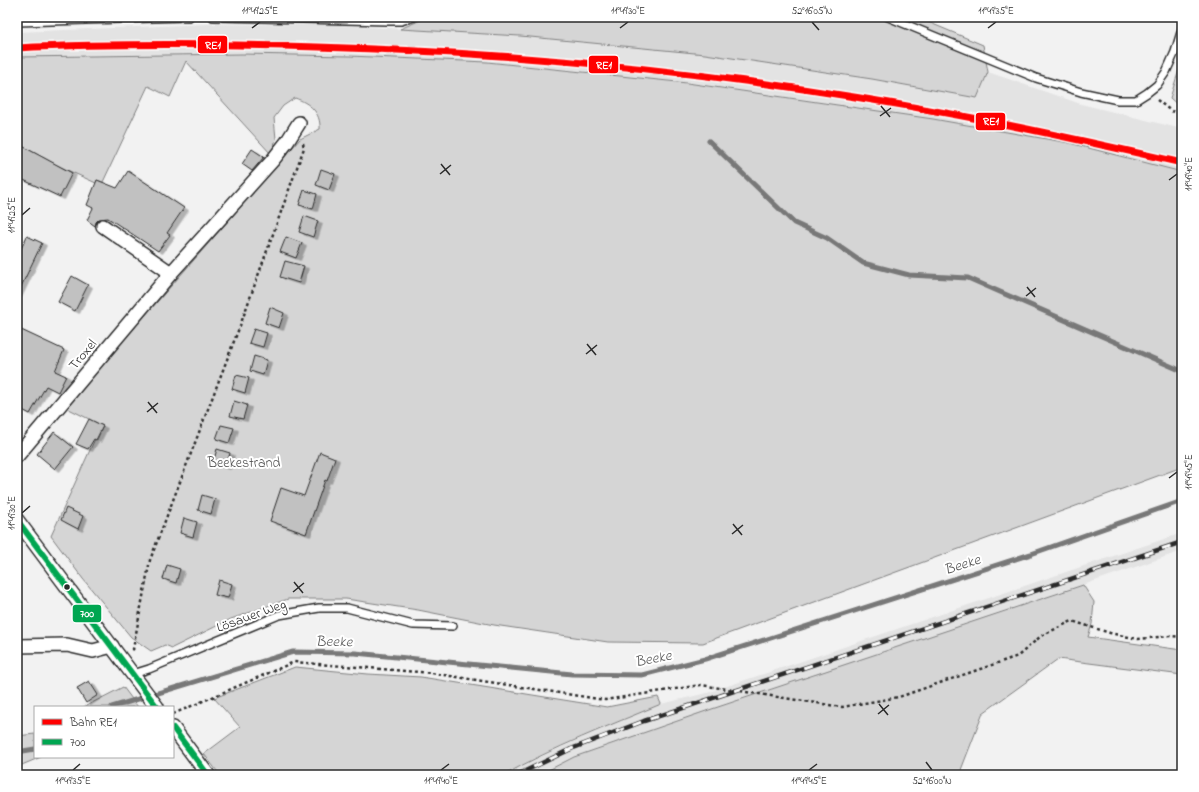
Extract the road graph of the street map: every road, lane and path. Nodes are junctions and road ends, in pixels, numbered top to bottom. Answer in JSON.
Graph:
{"nodes":[{"id":1,"x":189,"y":17,"type":"edge"},
{"id":2,"x":213,"y":17,"type":"edge"},
{"id":3,"x":414,"y":17,"type":"edge"},
{"id":4,"x":888,"y":17,"type":"edge"},
{"id":5,"x":17,"y":22,"type":"edge"},
{"id":6,"x":1182,"y":29,"type":"edge"},
{"id":7,"x":1147,"y":93,"type":"junction"},
{"id":8,"x":1182,"y":114,"type":"edge"},
{"id":9,"x":299,"y":123,"type":"joint"},
{"id":10,"x":103,"y":226,"type":"dead end"},
{"id":11,"x":172,"y":273,"type":"junction"},
{"id":12,"x":17,"y":456,"type":"edge"},
{"id":13,"x":17,"y":520,"type":"edge"},
{"id":14,"x":454,"y":626,"type":"dead end"},
{"id":15,"x":1182,"y":637,"type":"edge"},
{"id":16,"x":17,"y":646,"type":"edge"},
{"id":17,"x":112,"y":646,"type":"junction"},
{"id":18,"x":149,"y":669,"type":"junction"},
{"id":19,"x":133,"y":674,"type":"junction"},
{"id":20,"x":156,"y":706,"type":"edge"},
{"id":21,"x":174,"y":714,"type":"edge"},
{"id":22,"x":174,"y":729,"type":"edge"},
{"id":23,"x":208,"y":775,"type":"edge"}],
"edges":[{"from":1,"to":5,"type":"lane"},
{"from":2,"to":3,"type":"lane"},
{"from":4,"to":7,"type":"lane"},
{"from":6,"to":7,"type":"lane"},
{"from":7,"to":8,"type":"path"},
{"from":9,"to":11,"type":"street","name":"Troxel"},
{"from":9,"to":18,"type":"path"},
{"from":10,"to":11,"type":"street"},
{"from":11,"to":12,"type":"street","name":"Troxel"},
{"from":13,"to":17,"type":"street"},
{"from":14,"to":18,"type":"lane","name":"Lösauer Weg"},
{"from":15,"to":21,"type":"path"},
{"from":16,"to":17,"type":"street"},
{"from":17,"to":19,"type":"street"},
{"from":18,"to":19,"type":"lane","name":"Lösauer Weg"},
{"from":19,"to":20,"type":"street"},
{"from":22,"to":23,"type":"street"}]}
